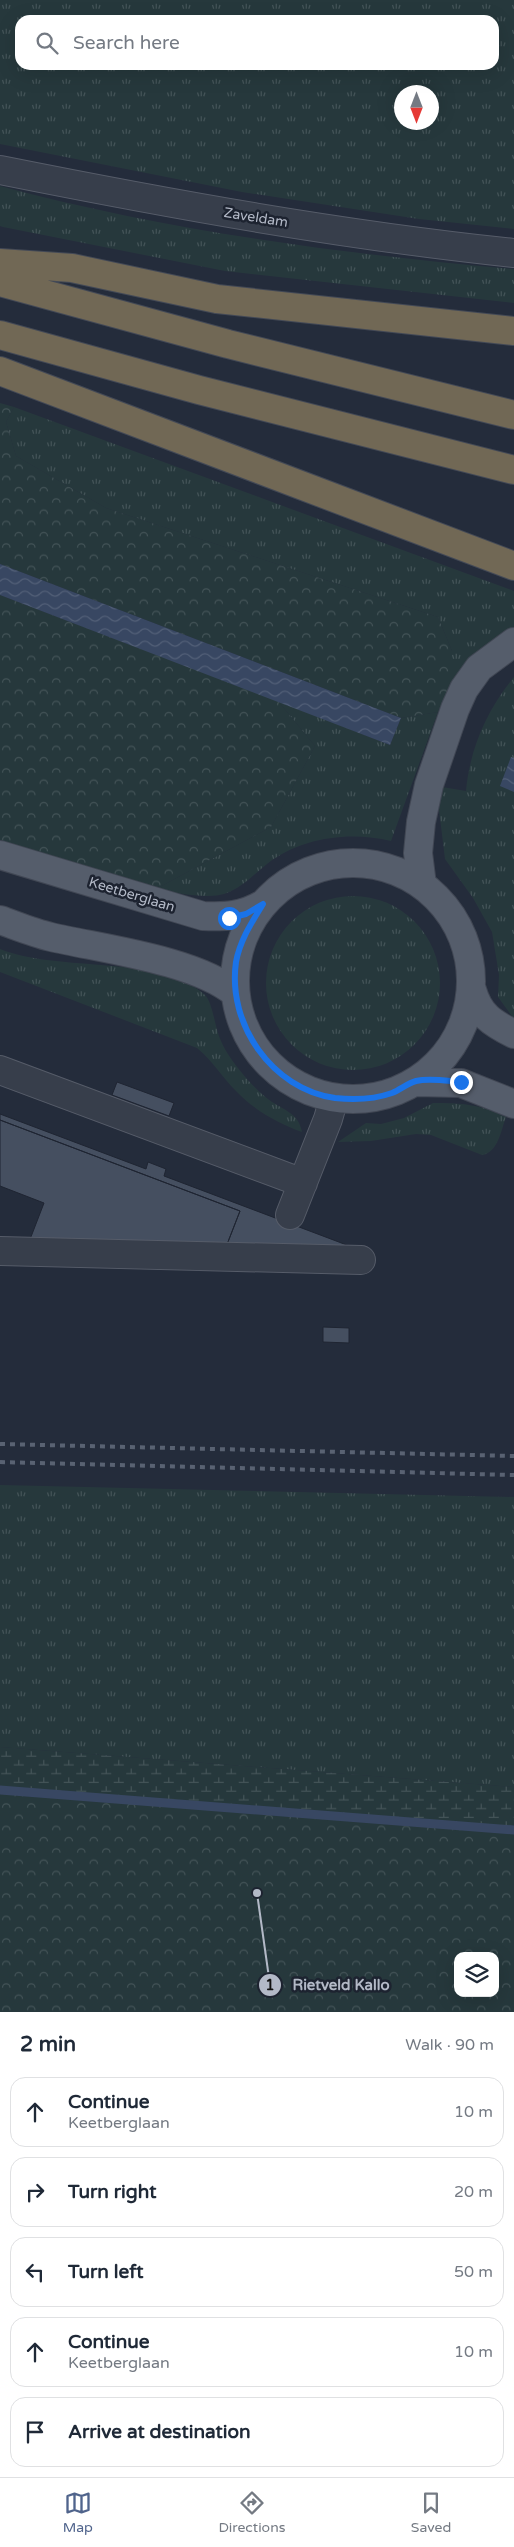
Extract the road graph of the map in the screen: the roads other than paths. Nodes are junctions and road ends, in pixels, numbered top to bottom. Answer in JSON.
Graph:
{"nodes":[{"id":1,"x":0,"y":170,"type":"edge"},
{"id":2,"x":514,"y":253,"type":"edge"},
{"id":3,"x":0,"y":263,"type":"edge"},
{"id":4,"x":0,"y":282,"type":"edge"},
{"id":5,"x":514,"y":331,"type":"edge"},
{"id":6,"x":0,"y":335,"type":"edge"},
{"id":7,"x":0,"y":371,"type":"edge"},
{"id":8,"x":514,"y":415,"type":"edge"},
{"id":9,"x":514,"y":470,"type":"edge"},
{"id":10,"x":514,"y":566,"type":"edge"},
{"id":11,"x":514,"y":642,"type":"edge"},
{"id":12,"x":0,"y":855,"type":"edge"},
{"id":13,"x":422,"y":885,"type":"junction"},
{"id":14,"x":263,"y":904,"type":"junction"},
{"id":15,"x":0,"y":920,"type":"edge"},
{"id":16,"x":472,"y":990,"type":"junction"},
{"id":17,"x":235,"y":993,"type":"junction"},
{"id":18,"x":514,"y":1034,"type":"edge"},
{"id":19,"x":0,"y":1070,"type":"edge"},
{"id":20,"x":415,"y":1082,"type":"junction"},
{"id":21,"x":334,"y":1098,"type":"junction"},
{"id":22,"x":514,"y":1104,"type":"edge"},
{"id":23,"x":303,"y":1183,"type":"junction"},
{"id":24,"x":290,"y":1215,"type":"dead end"},
{"id":25,"x":0,"y":1251,"type":"edge"},
{"id":26,"x":361,"y":1260,"type":"dead end"}],
"edges":[{"from":1,"to":2,"type":"street","name":"Zaveldam"},
{"from":3,"to":5,"type":"highway"},
{"from":4,"to":8,"type":"highway"},
{"from":6,"to":9,"type":"highway"},
{"from":7,"to":10,"type":"highway"},
{"from":11,"to":13,"type":"main road"},
{"from":12,"to":14,"type":"main road","name":"Keetberglaan"},
{"from":13,"to":14,"type":"main road"},
{"from":13,"to":16,"type":"main road"},
{"from":14,"to":17,"type":"main road"},
{"from":15,"to":17,"type":"main road"},
{"from":16,"to":18,"type":"main road"},
{"from":16,"to":20,"type":"main road"},
{"from":17,"to":21,"type":"main road"},
{"from":19,"to":23,"type":"street"},
{"from":20,"to":21,"type":"main road"},
{"from":20,"to":22,"type":"main road"},
{"from":21,"to":23,"type":"street"},
{"from":23,"to":24,"type":"street"},
{"from":25,"to":26,"type":"street"}]}
